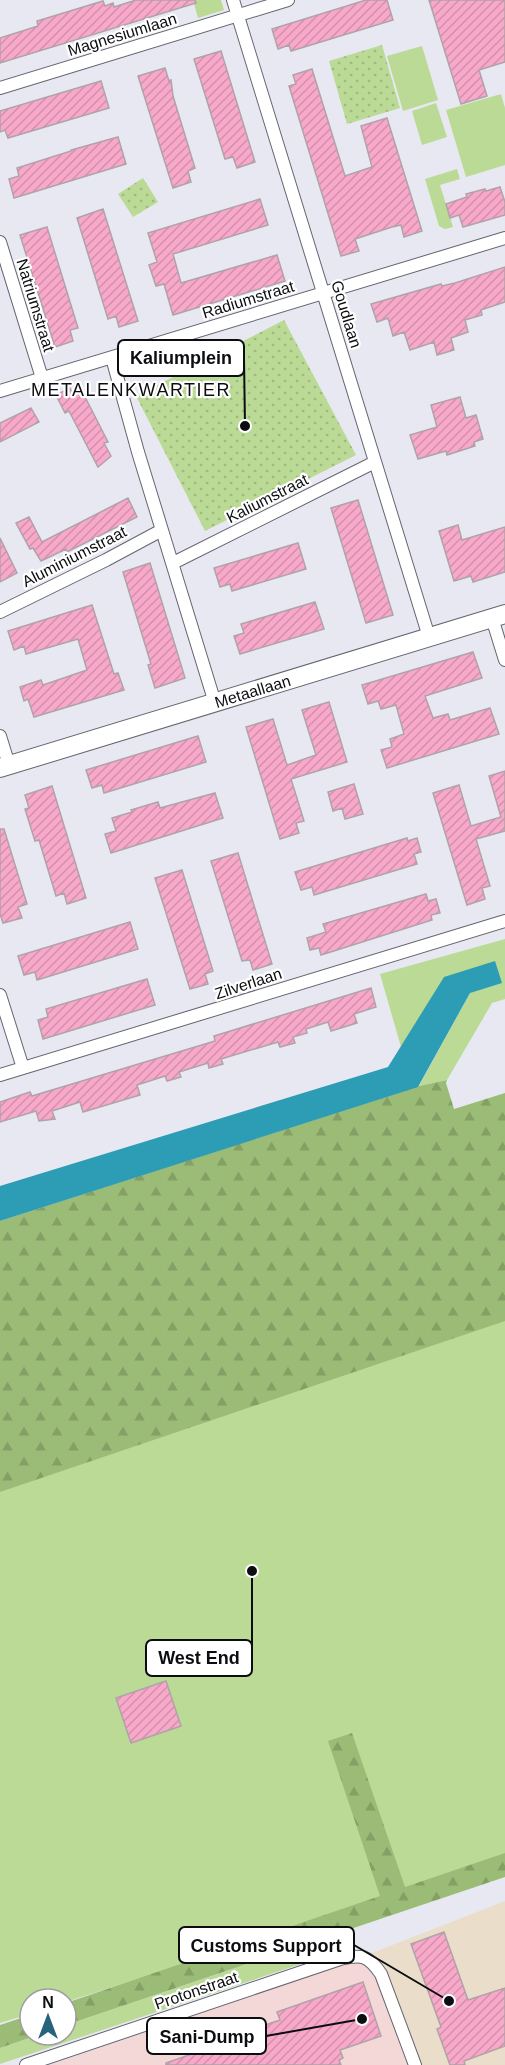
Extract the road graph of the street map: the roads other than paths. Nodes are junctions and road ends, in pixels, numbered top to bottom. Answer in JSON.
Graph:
{"nodes":[{"id":1,"x":233,"y":0,"type":"edge"},
{"id":2,"x":288,"y":0,"type":"edge"},
{"id":3,"x":237,"y":15,"type":"junction"},
{"id":4,"x":0,"y":88,"type":"edge"},
{"id":5,"x":505,"y":238,"type":"edge"},
{"id":6,"x":0,"y":242,"type":"edge"},
{"id":7,"x":324,"y":293,"type":"junction"},
{"id":8,"x":112,"y":358,"type":"junction"},
{"id":9,"x":42,"y":378,"type":"junction"},
{"id":10,"x":0,"y":391,"type":"edge"},
{"id":11,"x":375,"y":462,"type":"junction"},
{"id":12,"x":162,"y":530,"type":"junction"},
{"id":13,"x":173,"y":563,"type":"junction"},
{"id":14,"x":0,"y":612,"type":"edge"},
{"id":15,"x":499,"y":616,"type":"edge"},
{"id":16,"x":429,"y":637,"type":"junction"},
{"id":17,"x":505,"y":660,"type":"edge"},
{"id":18,"x":215,"y":703,"type":"junction"},
{"id":19,"x":0,"y":736,"type":"edge"},
{"id":20,"x":4,"y":766,"type":"edge"},
{"id":21,"x":505,"y":921,"type":"edge"},
{"id":22,"x":0,"y":995,"type":"edge"},
{"id":23,"x":23,"y":1068,"type":"junction"},
{"id":24,"x":0,"y":1075,"type":"edge"},
{"id":25,"x":26,"y":2065,"type":"edge"},
{"id":26,"x":415,"y":2065,"type":"edge"}],
"edges":[{"from":1,"to":3,"type":"street","name":"Goudlaan"},
{"from":2,"to":3,"type":"street","name":"Magnesiumlaan"},
{"from":3,"to":4,"type":"street","name":"Magnesiumlaan"},
{"from":3,"to":7,"type":"street","name":"Goudlaan"},
{"from":5,"to":7,"type":"street","name":"Radiumstraat"},
{"from":6,"to":9,"type":"street","name":"Natriumstraat"},
{"from":7,"to":8,"type":"street","name":"Radiumstraat"},
{"from":7,"to":11,"type":"street","name":"Goudlaan"},
{"from":8,"to":9,"type":"street","name":"Radiumstraat"},
{"from":8,"to":12,"type":"street"},
{"from":9,"to":10,"type":"street","name":"Radiumstraat"},
{"from":11,"to":13,"type":"street","name":"Kaliumstraat"},
{"from":11,"to":16,"type":"street","name":"Goudlaan"},
{"from":12,"to":13,"type":"street"},
{"from":12,"to":14,"type":"street","name":"Aluminiumstraat"},
{"from":13,"to":18,"type":"street"},
{"from":15,"to":16,"type":"street","name":"Metaallaan"},
{"from":15,"to":17,"type":"street"},
{"from":16,"to":18,"type":"street","name":"Metaallaan"},
{"from":18,"to":20,"type":"street","name":"Metaallaan"},
{"from":19,"to":20,"type":"street"},
{"from":21,"to":23,"type":"street","name":"Zilverlaan"},
{"from":22,"to":23,"type":"street"},
{"from":23,"to":24,"type":"street","name":"Zilverlaan"},
{"from":25,"to":26,"type":"street","name":"Protonstraat"}]}
